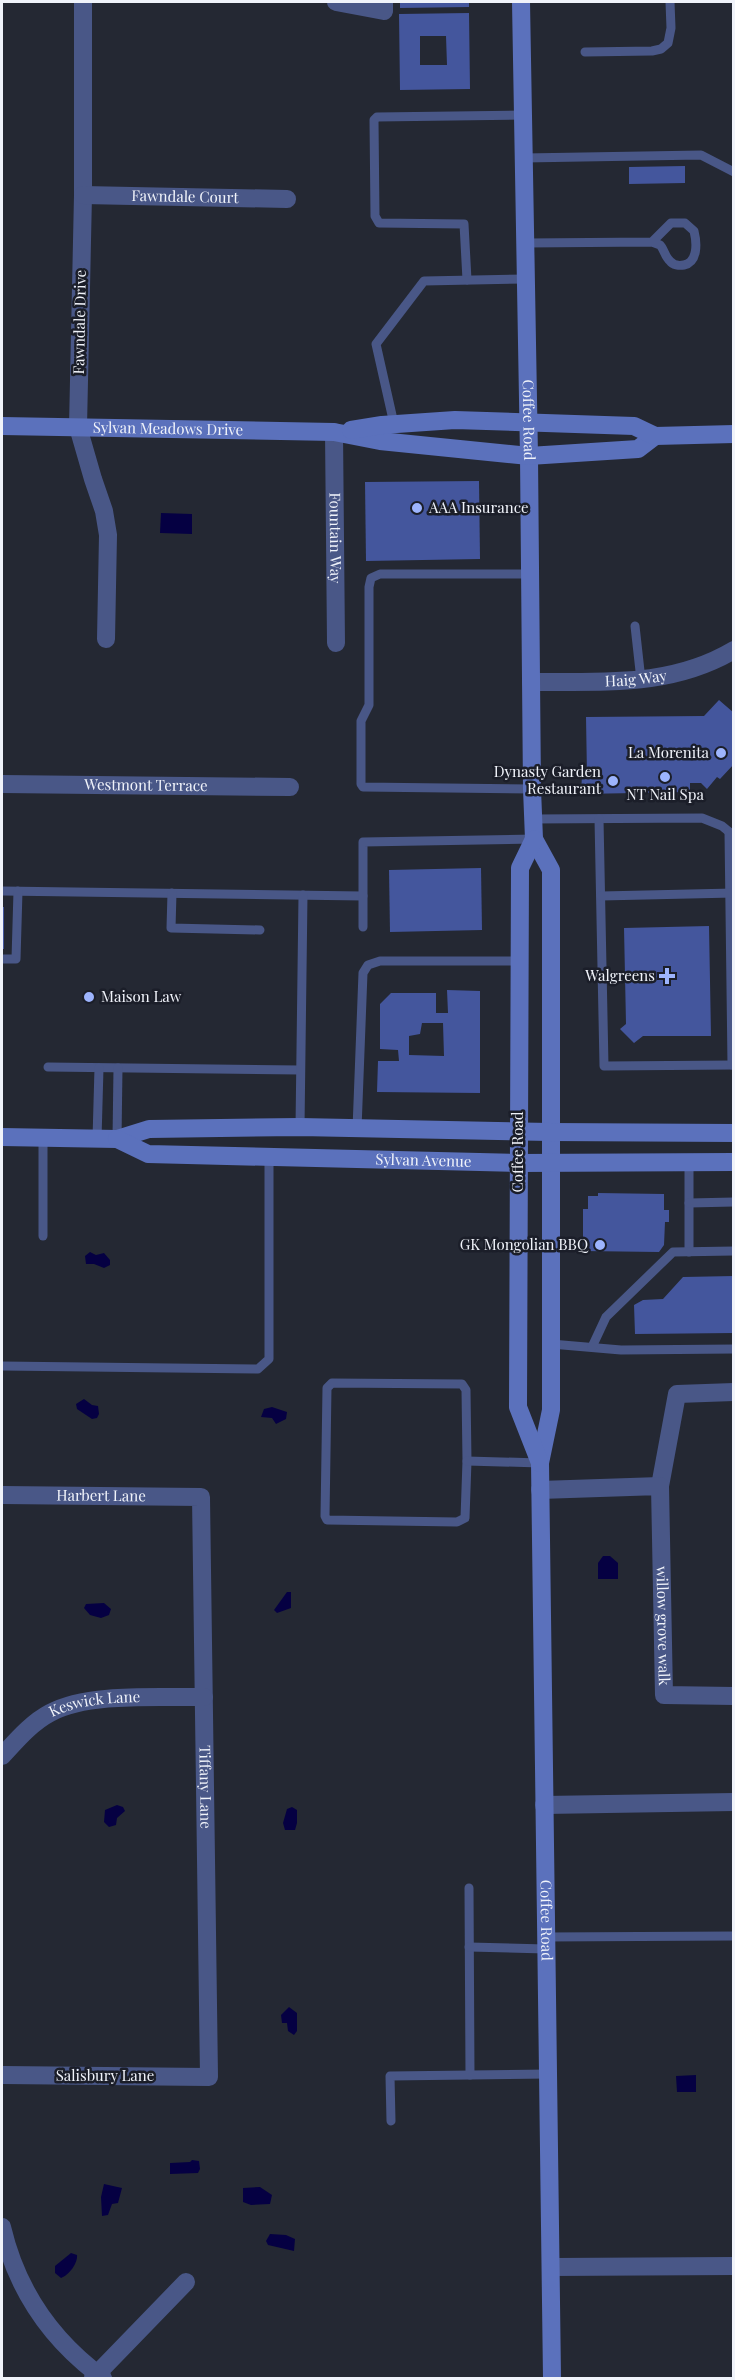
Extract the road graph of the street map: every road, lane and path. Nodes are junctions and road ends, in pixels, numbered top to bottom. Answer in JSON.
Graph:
{"nodes":[{"id":1,"x":83,"y":2,"type":"edge"},
{"id":2,"x":336,"y":2,"type":"edge"},
{"id":3,"x":384,"y":2,"type":"edge"},
{"id":4,"x":521,"y":2,"type":"edge"},
{"id":5,"x":670,"y":2,"type":"edge"},
{"id":6,"x":585,"y":52,"type":"dead end"},
{"id":7,"x":523,"y":115,"type":"junction"},
{"id":8,"x":524,"y":158,"type":"junction"},
{"id":9,"x":734,"y":172,"type":"edge"},
{"id":10,"x":83,"y":195,"type":"junction"},
{"id":11,"x":287,"y":199,"type":"dead end"},
{"id":12,"x":652,"y":242,"type":"junction"},
{"id":13,"x":526,"y":243,"type":"junction"},
{"id":14,"x":526,"y":279,"type":"junction"},
{"id":15,"x":467,"y":280,"type":"junction"},
{"id":16,"x":529,"y":423,"type":"junction"},
{"id":17,"x":394,"y":424,"type":"junction"},
{"id":18,"x":2,"y":426,"type":"edge"},
{"id":19,"x":78,"y":427,"type":"junction"},
{"id":20,"x":334,"y":432,"type":"junction"},
{"id":21,"x":734,"y":434,"type":"edge"},
{"id":22,"x":655,"y":436,"type":"junction"},
{"id":23,"x":530,"y":456,"type":"junction"},
{"id":24,"x":530,"y":574,"type":"junction"},
{"id":25,"x":635,"y":626,"type":"dead end"},
{"id":26,"x":105,"y":639,"type":"dead end"},
{"id":27,"x":336,"y":643,"type":"dead end"},
{"id":28,"x":734,"y":650,"type":"edge"},
{"id":29,"x":641,"y":680,"type":"junction"},
{"id":30,"x":531,"y":682,"type":"junction"},
{"id":31,"x":2,"y":784,"type":"edge"},
{"id":32,"x":290,"y":787,"type":"dead end"},
{"id":33,"x":532,"y":789,"type":"junction"},
{"id":34,"x":533,"y":819,"type":"junction"},
{"id":35,"x":599,"y":819,"type":"junction"},
{"id":36,"x":731,"y":834,"type":"edge"},
{"id":37,"x":534,"y":839,"type":"junction"},
{"id":38,"x":2,"y":891,"type":"edge"},
{"id":39,"x":18,"y":891,"type":"junction"},
{"id":40,"x":172,"y":893,"type":"junction"},
{"id":41,"x":732,"y":893,"type":"edge"},
{"id":42,"x":303,"y":895,"type":"junction"},
{"id":43,"x":363,"y":896,"type":"junction"},
{"id":44,"x":601,"y":896,"type":"junction"},
{"id":45,"x":363,"y":927,"type":"dead end"},
{"id":46,"x":260,"y":930,"type":"dead end"},
{"id":47,"x":2,"y":959,"type":"edge"},
{"id":48,"x":521,"y":961,"type":"junction"},
{"id":49,"x":733,"y":1065,"type":"edge"},
{"id":50,"x":48,"y":1067,"type":"dead end"},
{"id":51,"x":99,"y":1068,"type":"junction"},
{"id":52,"x":118,"y":1068,"type":"junction"},
{"id":53,"x":300,"y":1070,"type":"junction"},
{"id":54,"x":300,"y":1127,"type":"junction"},
{"id":55,"x":357,"y":1129,"type":"junction"},
{"id":56,"x":518,"y":1131,"type":"junction"},
{"id":57,"x":550,"y":1132,"type":"junction"},
{"id":58,"x":734,"y":1133,"type":"edge"},
{"id":59,"x":2,"y":1137,"type":"edge"},
{"id":60,"x":43,"y":1138,"type":"junction"},
{"id":61,"x":97,"y":1139,"type":"junction"},
{"id":62,"x":117,"y":1139,"type":"junction"},
{"id":63,"x":269,"y":1158,"type":"junction"},
{"id":64,"x":551,"y":1162,"type":"junction"},
{"id":65,"x":688,"y":1162,"type":"junction"},
{"id":66,"x":734,"y":1162,"type":"edge"},
{"id":67,"x":518,"y":1163,"type":"junction"},
{"id":68,"x":734,"y":1202,"type":"edge"},
{"id":69,"x":689,"y":1203,"type":"junction"},
{"id":70,"x":43,"y":1236,"type":"dead end"},
{"id":71,"x":734,"y":1251,"type":"edge"},
{"id":72,"x":689,"y":1252,"type":"junction"},
{"id":73,"x":551,"y":1344,"type":"junction"},
{"id":74,"x":592,"y":1347,"type":"junction"},
{"id":75,"x":734,"y":1349,"type":"edge"},
{"id":76,"x":2,"y":1366,"type":"edge"},
{"id":77,"x":734,"y":1392,"type":"edge"},
{"id":78,"x":467,"y":1461,"type":"junction"},
{"id":79,"x":540,"y":1463,"type":"junction"},
{"id":80,"x":660,"y":1486,"type":"junction"},
{"id":81,"x":540,"y":1490,"type":"junction"},
{"id":82,"x":2,"y":1495,"type":"edge"},
{"id":83,"x":201,"y":1497,"type":"joint"},
{"id":84,"x":734,"y":1696,"type":"edge"},
{"id":85,"x":204,"y":1697,"type":"junction"},
{"id":86,"x":2,"y":1756,"type":"edge"},
{"id":87,"x":734,"y":1802,"type":"edge"},
{"id":88,"x":544,"y":1805,"type":"junction"},
{"id":89,"x":469,"y":1888,"type":"dead end"},
{"id":90,"x":734,"y":1936,"type":"edge"},
{"id":91,"x":546,"y":1943,"type":"junction"},
{"id":92,"x":469,"y":1947,"type":"junction"},
{"id":93,"x":548,"y":2074,"type":"junction"},
{"id":94,"x":2,"y":2075,"type":"edge"},
{"id":95,"x":470,"y":2075,"type":"junction"},
{"id":96,"x":209,"y":2077,"type":"joint"},
{"id":97,"x":391,"y":2121,"type":"dead end"},
{"id":98,"x":2,"y":2227,"type":"edge"},
{"id":99,"x":734,"y":2266,"type":"edge"},
{"id":100,"x":550,"y":2267,"type":"junction"},
{"id":101,"x":10,"y":2279,"type":"edge"},
{"id":102,"x":186,"y":2282,"type":"dead end"},
{"id":103,"x":98,"y":2377,"type":"edge"},
{"id":104,"x":552,"y":2379,"type":"edge"}],
"edges":[{"from":1,"to":10,"type":"street","name":"Fawndale Drive"},
{"from":2,"to":3,"type":"street"},
{"from":4,"to":7,"type":"main road","name":"Coffee Road"},
{"from":5,"to":6,"type":"lane"},
{"from":7,"to":8,"type":"main road","name":"Coffee Road"},
{"from":7,"to":15,"type":"lane"},
{"from":8,"to":9,"type":"lane"},
{"from":8,"to":13,"type":"main road","name":"Coffee Road"},
{"from":10,"to":11,"type":"street","name":"Fawndale Court"},
{"from":10,"to":19,"type":"street","name":"Fawndale Drive"},
{"from":12,"to":12,"type":"lane"},
{"from":12,"to":13,"type":"lane"},
{"from":13,"to":14,"type":"main road","name":"Coffee Road"},
{"from":14,"to":15,"type":"lane"},
{"from":14,"to":16,"type":"main road","name":"Coffee Road"},
{"from":15,"to":17,"type":"lane"},
{"from":16,"to":17,"type":"main road","name":"Sylvan Meadows Drive"},
{"from":16,"to":22,"type":"main road","name":"Sylvan Meadows Drive"},
{"from":16,"to":23,"type":"main road","name":"Coffee Road"},
{"from":17,"to":20,"type":"main road","name":"Sylvan Meadows Drive"},
{"from":18,"to":19,"type":"main road","name":"Sylvan Meadows Drive"},
{"from":19,"to":20,"type":"main road","name":"Sylvan Meadows Drive"},
{"from":19,"to":26,"type":"street","name":"Fawndale Drive"},
{"from":20,"to":23,"type":"main road","name":"Sylvan Meadows Drive"},
{"from":20,"to":27,"type":"street","name":"Fountain Way"},
{"from":21,"to":22,"type":"main road","name":"Sylvan Meadows Drive"},
{"from":22,"to":23,"type":"main road","name":"Sylvan Meadows Drive"},
{"from":23,"to":24,"type":"main road","name":"Coffee Road"},
{"from":24,"to":30,"type":"main road","name":"Coffee Road"},
{"from":24,"to":33,"type":"lane"},
{"from":25,"to":29,"type":"lane"},
{"from":28,"to":29,"type":"street","name":"Haig Way"},
{"from":29,"to":30,"type":"street","name":"Haig Way"},
{"from":30,"to":33,"type":"main road","name":"Coffee Road"},
{"from":31,"to":32,"type":"street","name":"Westmont Terrace"},
{"from":33,"to":34,"type":"main road","name":"Coffee Road"},
{"from":34,"to":35,"type":"lane"},
{"from":34,"to":37,"type":"main road","name":"Coffee Road"},
{"from":35,"to":36,"type":"lane"},
{"from":35,"to":44,"type":"lane"},
{"from":36,"to":41,"type":"lane"},
{"from":37,"to":43,"type":"lane"},
{"from":37,"to":48,"type":"main road","name":"Coffee Road"},
{"from":37,"to":57,"type":"main road","name":"Coffee Road"},
{"from":38,"to":39,"type":"lane"},
{"from":39,"to":40,"type":"lane"},
{"from":39,"to":47,"type":"lane"},
{"from":40,"to":42,"type":"lane"},
{"from":40,"to":46,"type":"lane"},
{"from":41,"to":44,"type":"lane"},
{"from":41,"to":49,"type":"lane"},
{"from":42,"to":43,"type":"lane"},
{"from":42,"to":53,"type":"lane"},
{"from":43,"to":45,"type":"lane"},
{"from":44,"to":49,"type":"lane"},
{"from":48,"to":55,"type":"lane"},
{"from":48,"to":56,"type":"main road","name":"Coffee Road"},
{"from":50,"to":51,"type":"lane"},
{"from":51,"to":52,"type":"lane"},
{"from":51,"to":61,"type":"lane"},
{"from":52,"to":53,"type":"lane"},
{"from":52,"to":62,"type":"lane"},
{"from":53,"to":54,"type":"lane"},
{"from":54,"to":55,"type":"main road","name":"Sylvan Avenue"},
{"from":54,"to":62,"type":"main road","name":"Sylvan Avenue"},
{"from":55,"to":56,"type":"main road","name":"Sylvan Avenue"},
{"from":56,"to":57,"type":"main road","name":"Sylvan Avenue"},
{"from":56,"to":67,"type":"main road","name":"Coffee Road"},
{"from":57,"to":58,"type":"main road","name":"Sylvan Avenue"},
{"from":57,"to":64,"type":"main road","name":"Coffee Road"},
{"from":59,"to":60,"type":"main road","name":"Sylvan Avenue"},
{"from":60,"to":61,"type":"main road","name":"Sylvan Avenue"},
{"from":60,"to":70,"type":"lane"},
{"from":61,"to":62,"type":"main road","name":"Sylvan Avenue"},
{"from":62,"to":63,"type":"main road","name":"Sylvan Avenue"},
{"from":63,"to":67,"type":"main road","name":"Sylvan Avenue"},
{"from":63,"to":76,"type":"lane"},
{"from":64,"to":65,"type":"main road","name":"Sylvan Avenue"},
{"from":64,"to":67,"type":"main road","name":"Sylvan Avenue"},
{"from":64,"to":73,"type":"main road","name":"Coffee Road"},
{"from":65,"to":66,"type":"main road","name":"Sylvan Avenue"},
{"from":65,"to":69,"type":"lane"},
{"from":67,"to":79,"type":"main road","name":"Coffee Road"},
{"from":68,"to":69,"type":"lane"},
{"from":69,"to":72,"type":"lane"},
{"from":71,"to":72,"type":"lane"},
{"from":72,"to":74,"type":"lane"},
{"from":73,"to":74,"type":"lane"},
{"from":73,"to":79,"type":"main road","name":"Coffee Road"},
{"from":74,"to":75,"type":"lane"},
{"from":77,"to":80,"type":"street","name":"willow grove walk"},
{"from":78,"to":78,"type":"lane"},
{"from":78,"to":79,"type":"lane"},
{"from":79,"to":81,"type":"main road","name":"Coffee Road"},
{"from":80,"to":81,"type":"street"},
{"from":80,"to":84,"type":"street","name":"willow grove walk"},
{"from":81,"to":88,"type":"main road","name":"Coffee Road"},
{"from":82,"to":83,"type":"street","name":"Harbert Lane"},
{"from":83,"to":85,"type":"street","name":"Tiffany Lane"},
{"from":85,"to":86,"type":"street","name":"Keswick Lane"},
{"from":85,"to":96,"type":"street","name":"Tiffany Lane"},
{"from":87,"to":88,"type":"street"},
{"from":88,"to":91,"type":"main road","name":"Coffee Road"},
{"from":89,"to":92,"type":"lane"},
{"from":90,"to":91,"type":"lane"},
{"from":91,"to":92,"type":"lane"},
{"from":91,"to":93,"type":"main road","name":"Coffee Road"},
{"from":92,"to":95,"type":"lane"},
{"from":93,"to":95,"type":"lane"},
{"from":93,"to":100,"type":"main road","name":"Coffee Road"},
{"from":94,"to":96,"type":"street","name":"Salisbury Lane"},
{"from":95,"to":97,"type":"lane"},
{"from":98,"to":101,"type":"street"},
{"from":99,"to":100,"type":"street"},
{"from":100,"to":104,"type":"main road","name":"Coffee Road"},
{"from":101,"to":103,"type":"street"},
{"from":102,"to":103,"type":"street"}]}
